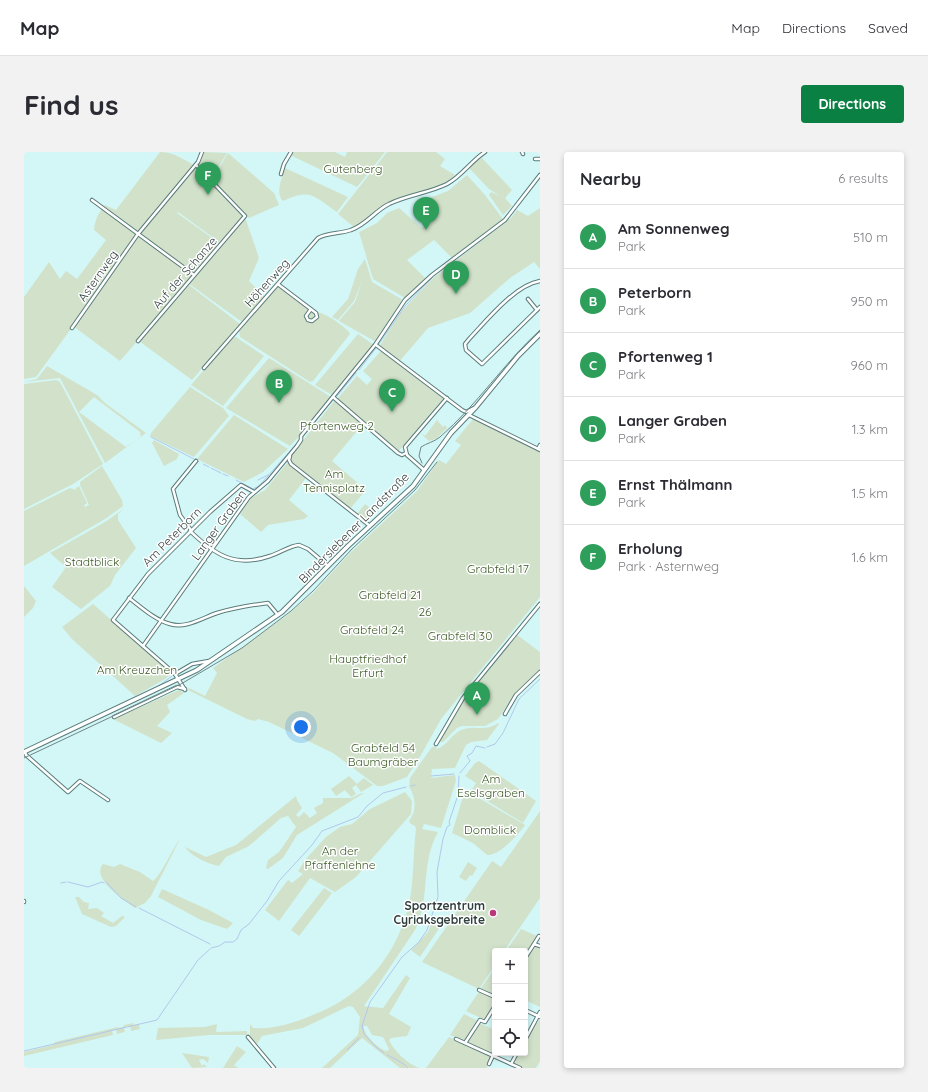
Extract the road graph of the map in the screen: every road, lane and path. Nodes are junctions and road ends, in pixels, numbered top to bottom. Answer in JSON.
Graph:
{"nodes":[{"id":1,"x":202,"y":152,"type":"edge"},
{"id":2,"x":291,"y":152,"type":"edge"},
{"id":3,"x":485,"y":152,"type":"edge"},
{"id":4,"x":535,"y":159,"type":"dead end"},
{"id":5,"x":540,"y":159,"type":"edge"},
{"id":6,"x":196,"y":165,"type":"junction"},
{"id":7,"x":281,"y":174,"type":"dead end"},
{"id":8,"x":540,"y":175,"type":"edge"},
{"id":9,"x":92,"y":200,"type":"dead end"},
{"id":10,"x":138,"y":234,"type":"junction"},
{"id":11,"x":194,"y":275,"type":"junction"},
{"id":12,"x":540,"y":282,"type":"edge"},
{"id":13,"x":279,"y":285,"type":"junction"},
{"id":14,"x":528,"y":299,"type":"dead end"},
{"id":15,"x":311,"y":309,"type":"junction"},
{"id":16,"x":539,"y":309,"type":"edge"},
{"id":17,"x":72,"y":328,"type":"dead end"},
{"id":18,"x":540,"y":334,"type":"edge"},
{"id":19,"x":138,"y":341,"type":"dead end"},
{"id":20,"x":376,"y":345,"type":"junction"},
{"id":21,"x":204,"y":368,"type":"dead end"},
{"id":22,"x":332,"y":397,"type":"junction"},
{"id":23,"x":447,"y":398,"type":"junction"},
{"id":24,"x":476,"y":407,"type":"junction"},
{"id":25,"x":469,"y":414,"type":"junction"},
{"id":26,"x":540,"y":445,"type":"edge"},
{"id":27,"x":539,"y":449,"type":"edge"},
{"id":28,"x":292,"y":452,"type":"junction"},
{"id":29,"x":406,"y":453,"type":"junction"},
{"id":30,"x":196,"y":461,"type":"dead end"},
{"id":31,"x":424,"y":470,"type":"junction"},
{"id":32,"x":254,"y":492,"type":"junction"},
{"id":33,"x":370,"y":526,"type":"junction"},
{"id":34,"x":191,"y":530,"type":"junction"},
{"id":35,"x":212,"y":549,"type":"junction"},
{"id":36,"x":328,"y":566,"type":"junction"},
{"id":37,"x":129,"y":598,"type":"junction"},
{"id":38,"x":540,"y":604,"type":"edge"},
{"id":39,"x":278,"y":615,"type":"junction"},
{"id":40,"x":161,"y":621,"type":"junction"},
{"id":41,"x":143,"y":646,"type":"junction"},
{"id":42,"x":211,"y":661,"type":"junction"},
{"id":43,"x":540,"y":672,"type":"edge"},
{"id":44,"x":175,"y":674,"type":"junction"},
{"id":45,"x":178,"y":679,"type":"junction"},
{"id":46,"x":505,"y":714,"type":"dead end"},
{"id":47,"x":114,"y":717,"type":"dead end"},
{"id":48,"x":436,"y":744,"type":"dead end"},
{"id":49,"x":24,"y":752,"type":"edge"},
{"id":50,"x":108,"y":800,"type":"dead end"},
{"id":51,"x":539,"y":936,"type":"dead end"},
{"id":52,"x":534,"y":944,"type":"junction"},
{"id":53,"x":540,"y":946,"type":"edge"},
{"id":54,"x":528,"y":953,"type":"edge"},
{"id":55,"x":479,"y":990,"type":"dead end"},
{"id":56,"x":492,"y":996,"type":"edge"},
{"id":57,"x":492,"y":1011,"type":"edge"},
{"id":58,"x":528,"y":1011,"type":"edge"},
{"id":59,"x":540,"y":1012,"type":"edge"},
{"id":60,"x":539,"y":1016,"type":"edge"},
{"id":61,"x":528,"y":1035,"type":"edge"},
{"id":62,"x":248,"y":1037,"type":"dead end"},
{"id":63,"x":456,"y":1039,"type":"dead end"},
{"id":64,"x":465,"y":1043,"type":"junction"},
{"id":65,"x":492,"y":1056,"type":"junction"},
{"id":66,"x":516,"y":1056,"type":"edge"},
{"id":67,"x":489,"y":1064,"type":"dead end"},
{"id":68,"x":512,"y":1064,"type":"junction"},
{"id":69,"x":274,"y":1068,"type":"edge"},
{"id":70,"x":520,"y":1068,"type":"edge"}],
"edges":[{"from":1,"to":6,"type":"street","name":"Asternweg"},
{"from":2,"to":7,"type":"street"},
{"from":3,"to":13,"type":"street","name":"Höhenweg"},
{"from":4,"to":5,"type":"street"},
{"from":6,"to":10,"type":"street","name":"Asternweg"},
{"from":6,"to":11,"type":"street","name":"Auf der Schanze"},
{"from":8,"to":20,"type":"street","name":"Langer Graben"},
{"from":9,"to":10,"type":"street"},
{"from":10,"to":11,"type":"street"},
{"from":10,"to":17,"type":"street","name":"Asternweg"},
{"from":11,"to":19,"type":"street","name":"Auf der Schanze"},
{"from":12,"to":16,"type":"street"},
{"from":13,"to":15,"type":"street"},
{"from":13,"to":21,"type":"street","name":"Höhenweg"},
{"from":14,"to":16,"type":"street"},
{"from":15,"to":15,"type":"street"},
{"from":18,"to":24,"type":"main road","name":"Binderslebener Landstraße"},
{"from":20,"to":22,"type":"street","name":"Langer Graben"},
{"from":20,"to":23,"type":"street"},
{"from":22,"to":28,"type":"street","name":"Langer Graben"},
{"from":22,"to":29,"type":"street"},
{"from":23,"to":24,"type":"street"},
{"from":23,"to":29,"type":"street"},
{"from":24,"to":25,"type":"main road","name":"Binderslebener Landstraße"},
{"from":25,"to":27,"type":"street"},
{"from":25,"to":31,"type":"main road","name":"Binderslebener Landstraße"},
{"from":26,"to":27,"type":"street"},
{"from":28,"to":32,"type":"street","name":"Langer Graben"},
{"from":28,"to":33,"type":"street"},
{"from":29,"to":31,"type":"street"},
{"from":30,"to":34,"type":"street"},
{"from":31,"to":33,"type":"main road","name":"Binderslebener Landstraße"},
{"from":32,"to":34,"type":"street","name":"Am Peterborn"},
{"from":32,"to":35,"type":"street","name":"Langer Graben"},
{"from":33,"to":36,"type":"main road","name":"Binderslebener Landstraße"},
{"from":34,"to":35,"type":"street"},
{"from":34,"to":37,"type":"street","name":"Am Peterborn"},
{"from":35,"to":36,"type":"street"},
{"from":35,"to":40,"type":"street","name":"Langer Graben"},
{"from":36,"to":39,"type":"main road","name":"Binderslebener Landstraße"},
{"from":37,"to":40,"type":"street"},
{"from":37,"to":41,"type":"street","name":"Am Peterborn"},
{"from":38,"to":48,"type":"street"},
{"from":39,"to":40,"type":"street"},
{"from":39,"to":42,"type":"main road","name":"Binderslebener Landstraße"},
{"from":40,"to":41,"type":"street","name":"Langer Graben"},
{"from":41,"to":44,"type":"street"},
{"from":42,"to":44,"type":"street"},
{"from":42,"to":45,"type":"main road","name":"Binderslebener Landstraße"},
{"from":43,"to":46,"type":"street"},
{"from":44,"to":45,"type":"street"},
{"from":45,"to":47,"type":"street"},
{"from":45,"to":49,"type":"main road","name":"Binderslebener Landstraße"},
{"from":49,"to":50,"type":"street"},
{"from":51,"to":52,"type":"street"},
{"from":52,"to":53,"type":"street"},
{"from":52,"to":54,"type":"street"},
{"from":55,"to":56,"type":"street"},
{"from":57,"to":64,"type":"street"},
{"from":58,"to":60,"type":"street"},
{"from":59,"to":60,"type":"street"},
{"from":60,"to":61,"type":"street"},
{"from":62,"to":69,"type":"street"},
{"from":63,"to":64,"type":"street"},
{"from":64,"to":65,"type":"street"},
{"from":65,"to":67,"type":"street"},
{"from":65,"to":68,"type":"street"},
{"from":66,"to":68,"type":"street"},
{"from":68,"to":70,"type":"street"}]}
